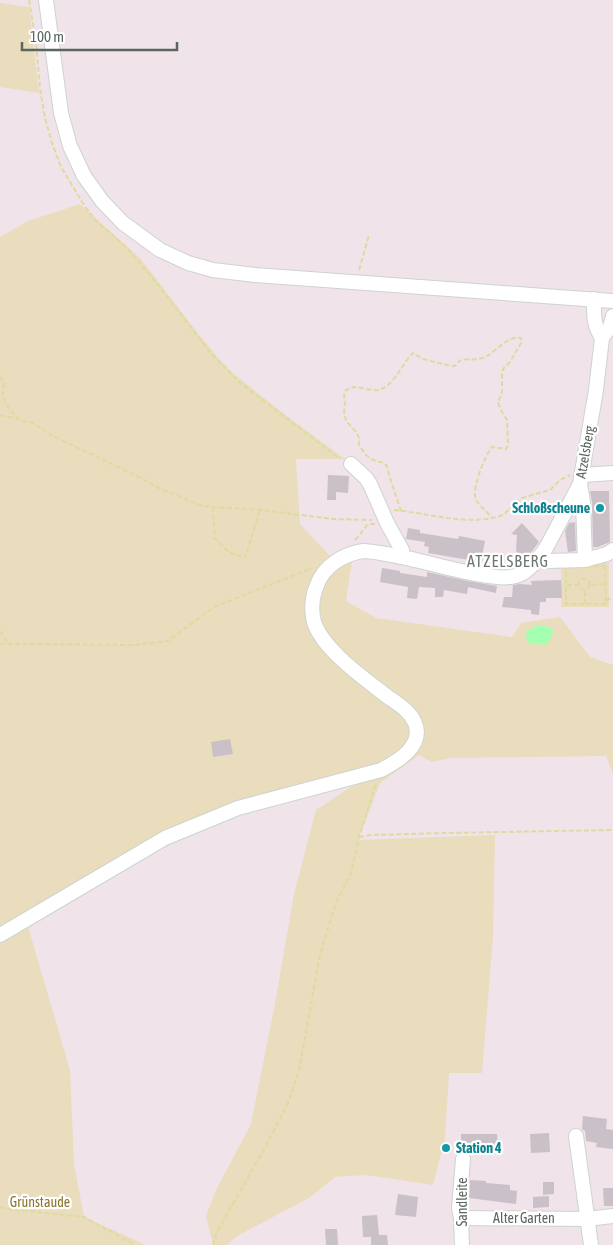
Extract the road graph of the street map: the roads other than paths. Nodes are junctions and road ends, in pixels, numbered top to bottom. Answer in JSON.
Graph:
{"nodes":[{"id":1,"x":46,"y":0,"type":"edge"},
{"id":2,"x":594,"y":300,"type":"junction"},
{"id":3,"x":613,"y":301,"type":"edge"},
{"id":4,"x":613,"y":316,"type":"edge"},
{"id":5,"x":602,"y":338,"type":"junction"},
{"id":6,"x":351,"y":464,"type":"dead end"},
{"id":7,"x":613,"y":473,"type":"edge"},
{"id":8,"x":581,"y":479,"type":"junction"},
{"id":9,"x":613,"y":550,"type":"edge"},
{"id":10,"x":401,"y":556,"type":"junction"},
{"id":11,"x":540,"y":556,"type":"junction"},
{"id":12,"x":585,"y":560,"type":"junction"},
{"id":13,"x":0,"y":936,"type":"edge"},
{"id":14,"x":576,"y":1136,"type":"dead end"},
{"id":15,"x":463,"y":1159,"type":"dead end"},
{"id":16,"x":613,"y":1216,"type":"edge"},
{"id":17,"x":461,"y":1218,"type":"junction"},
{"id":18,"x":587,"y":1219,"type":"junction"},
{"id":19,"x":462,"y":1245,"type":"edge"},
{"id":20,"x":591,"y":1245,"type":"edge"}],
"edges":[{"from":1,"to":2,"type":"street"},
{"from":2,"to":3,"type":"street"},
{"from":2,"to":5,"type":"street","name":"Atzelsberg"},
{"from":4,"to":5,"type":"street","name":"Atzelsberg"},
{"from":5,"to":8,"type":"street","name":"Atzelsberg"},
{"from":6,"to":10,"type":"street"},
{"from":7,"to":8,"type":"street"},
{"from":8,"to":11,"type":"street","name":"Atzelsberg"},
{"from":8,"to":12,"type":"street"},
{"from":9,"to":12,"type":"street"},
{"from":10,"to":11,"type":"street","name":"Atzelsberg"},
{"from":10,"to":13,"type":"street","name":"Atzelsberg"},
{"from":11,"to":12,"type":"street"},
{"from":14,"to":18,"type":"street"},
{"from":15,"to":17,"type":"street","name":"Sandleite"},
{"from":16,"to":18,"type":"street","name":"Alter Garten"},
{"from":17,"to":18,"type":"street","name":"Alter Garten"},
{"from":17,"to":19,"type":"street","name":"Sandleite"},
{"from":18,"to":20,"type":"street"}]}
